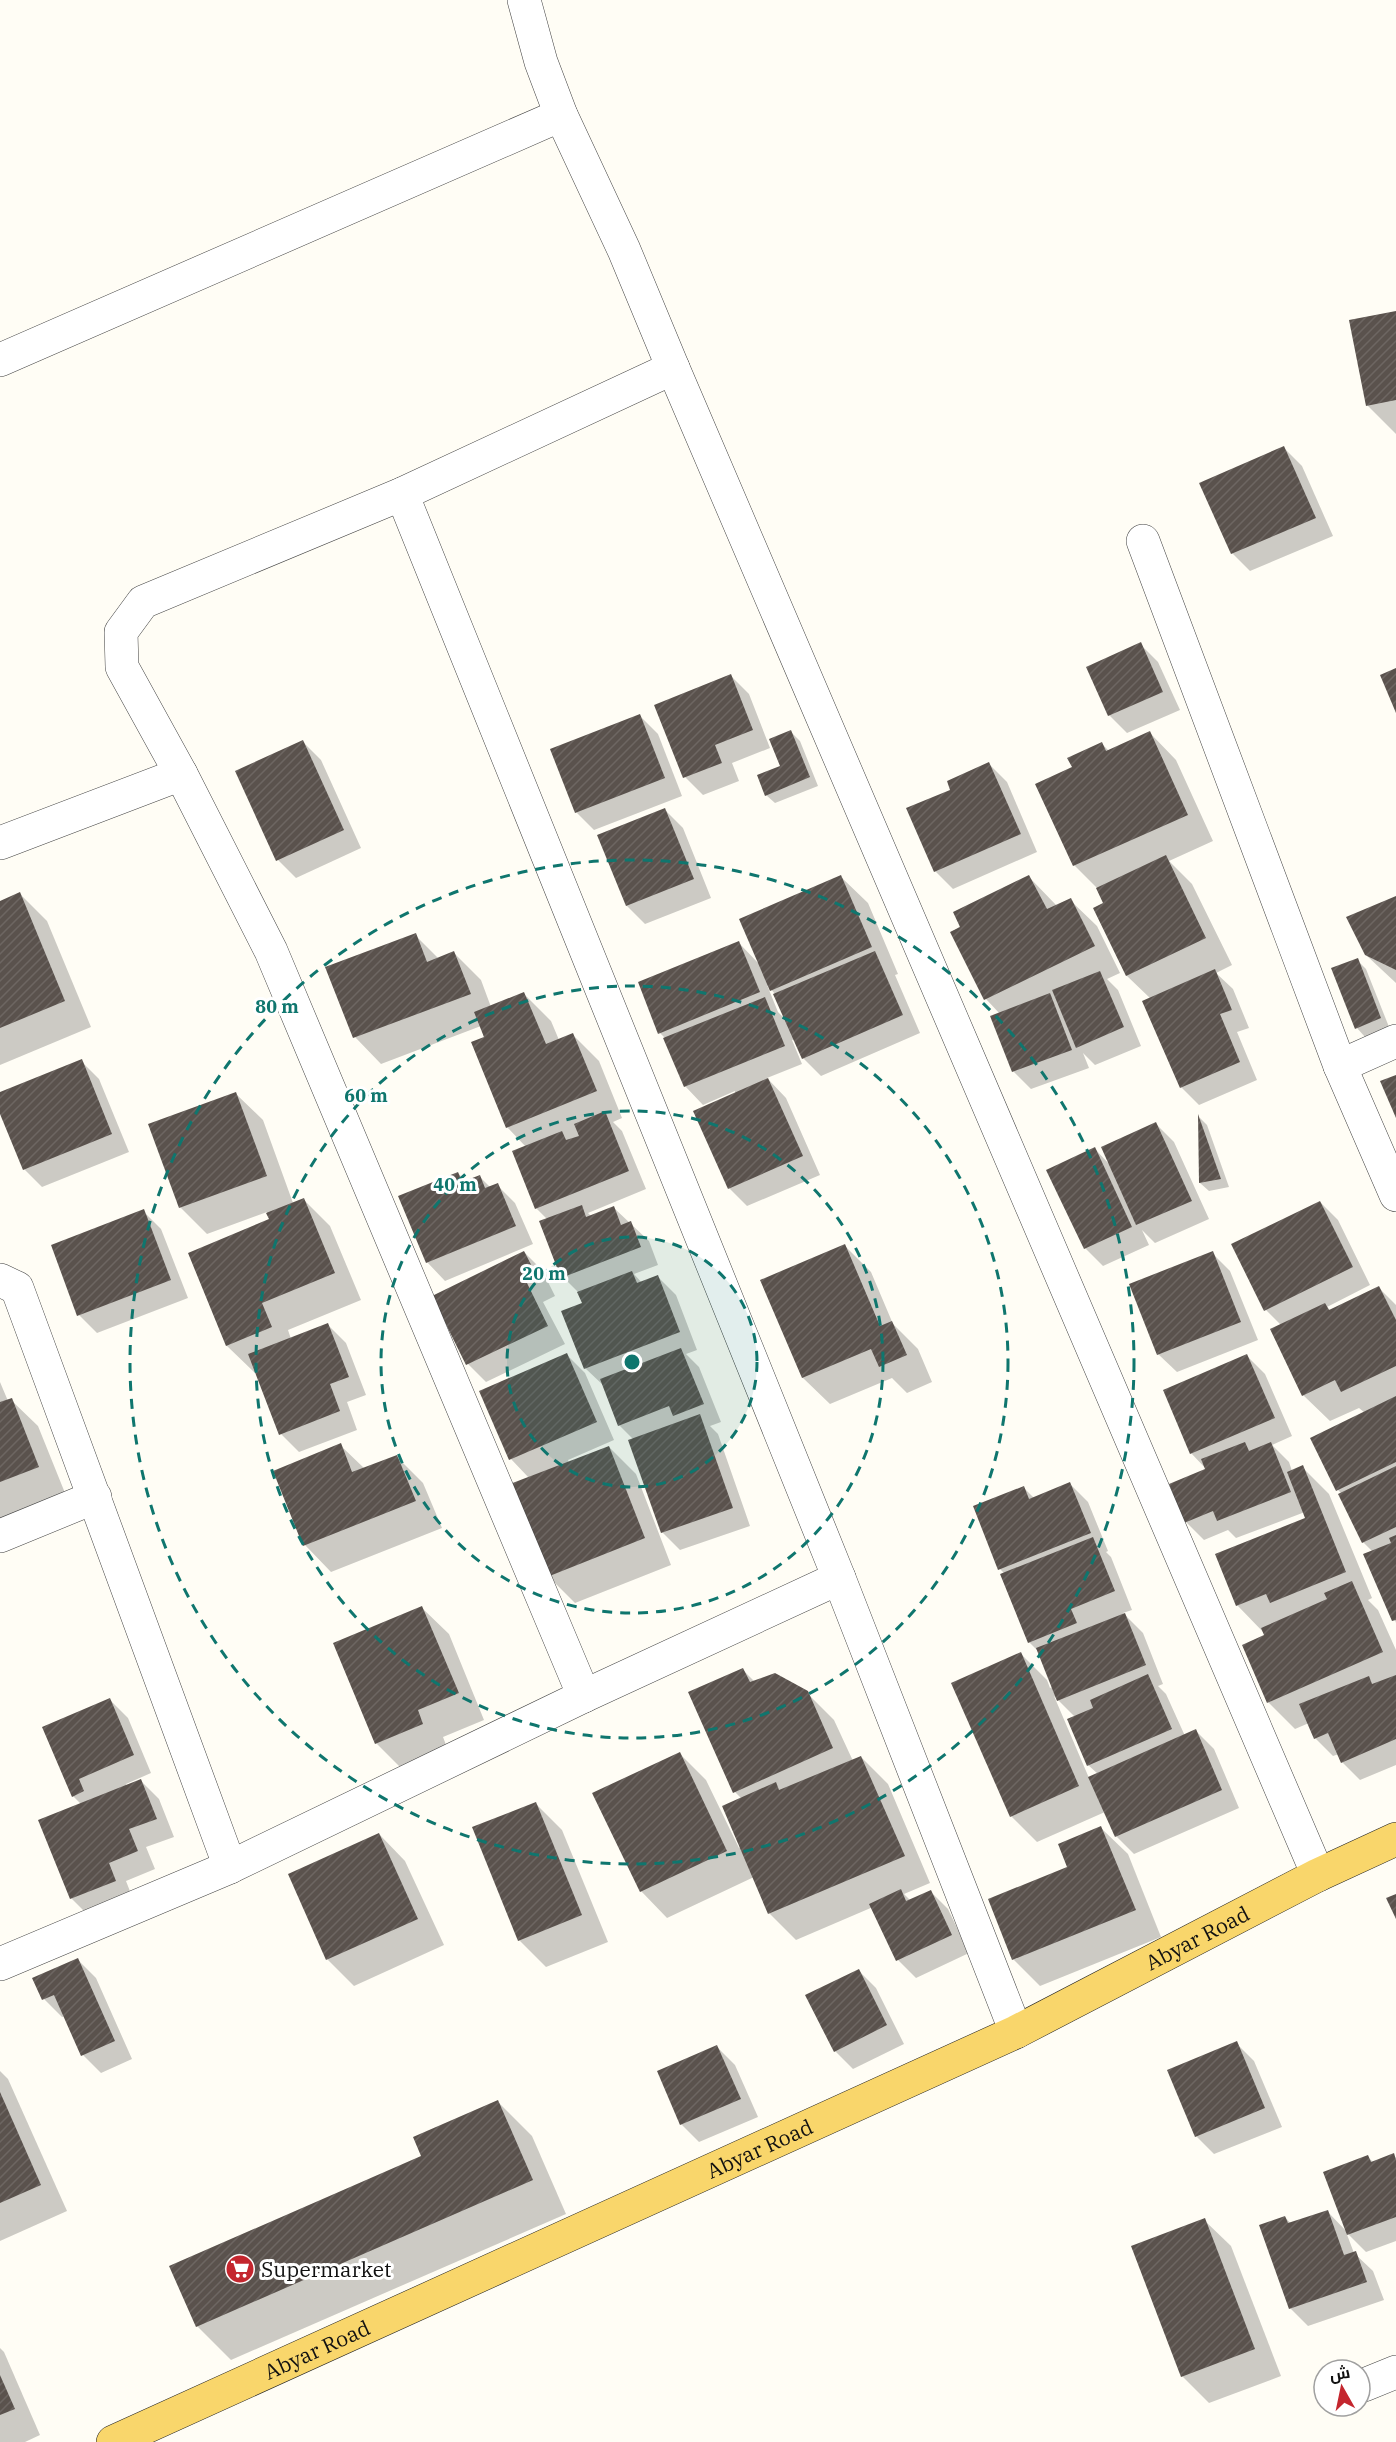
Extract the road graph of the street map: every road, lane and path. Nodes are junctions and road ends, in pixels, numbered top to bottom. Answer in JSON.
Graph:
{"nodes":[{"id":1,"x":524,"y":0,"type":"edge"},
{"id":2,"x":561,"y":116,"type":"junction"},
{"id":3,"x":0,"y":360,"type":"edge"},
{"id":4,"x":672,"y":368,"type":"junction"},
{"id":5,"x":402,"y":494,"type":"junction"},
{"id":6,"x":1143,"y":541,"type":"dead end"},
{"id":7,"x":181,"y":774,"type":"junction"},
{"id":8,"x":0,"y":843,"type":"edge"},
{"id":9,"x":1396,"y":1041,"type":"edge"},
{"id":10,"x":1341,"y":1066,"type":"junction"},
{"id":11,"x":1396,"y":1196,"type":"edge"},
{"id":12,"x":0,"y":1280,"type":"edge"},
{"id":13,"x":95,"y":1497,"type":"junction"},
{"id":14,"x":0,"y":1536,"type":"edge"},
{"id":15,"x":839,"y":1578,"type":"junction"},
{"id":16,"x":584,"y":1696,"type":"junction"},
{"id":17,"x":1396,"y":1839,"type":"edge"},
{"id":18,"x":230,"y":1867,"type":"junction"},
{"id":19,"x":1318,"y":1875,"type":"junction"},
{"id":20,"x":0,"y":1964,"type":"edge"},
{"id":21,"x":1016,"y":2032,"type":"junction"},
{"id":22,"x":1396,"y":2372,"type":"edge"},
{"id":23,"x":1372,"y":2382,"type":"edge"},
{"id":24,"x":113,"y":2442,"type":"edge"}],
"edges":[{"from":1,"to":2,"type":"street"},
{"from":2,"to":3,"type":"street"},
{"from":2,"to":4,"type":"street"},
{"from":4,"to":5,"type":"street"},
{"from":4,"to":19,"type":"street"},
{"from":5,"to":7,"type":"street"},
{"from":5,"to":15,"type":"street"},
{"from":6,"to":10,"type":"street"},
{"from":7,"to":8,"type":"street"},
{"from":7,"to":16,"type":"street"},
{"from":9,"to":10,"type":"street"},
{"from":10,"to":11,"type":"street"},
{"from":12,"to":13,"type":"street"},
{"from":13,"to":14,"type":"street"},
{"from":13,"to":18,"type":"street"},
{"from":15,"to":16,"type":"street"},
{"from":15,"to":21,"type":"street"},
{"from":16,"to":18,"type":"street"},
{"from":17,"to":19,"type":"main road","name":"Abyar Road"},
{"from":18,"to":20,"type":"street"},
{"from":19,"to":21,"type":"main road","name":"Abyar Road"},
{"from":21,"to":24,"type":"main road","name":"Abyar Road"},
{"from":22,"to":23,"type":"street"}]}
